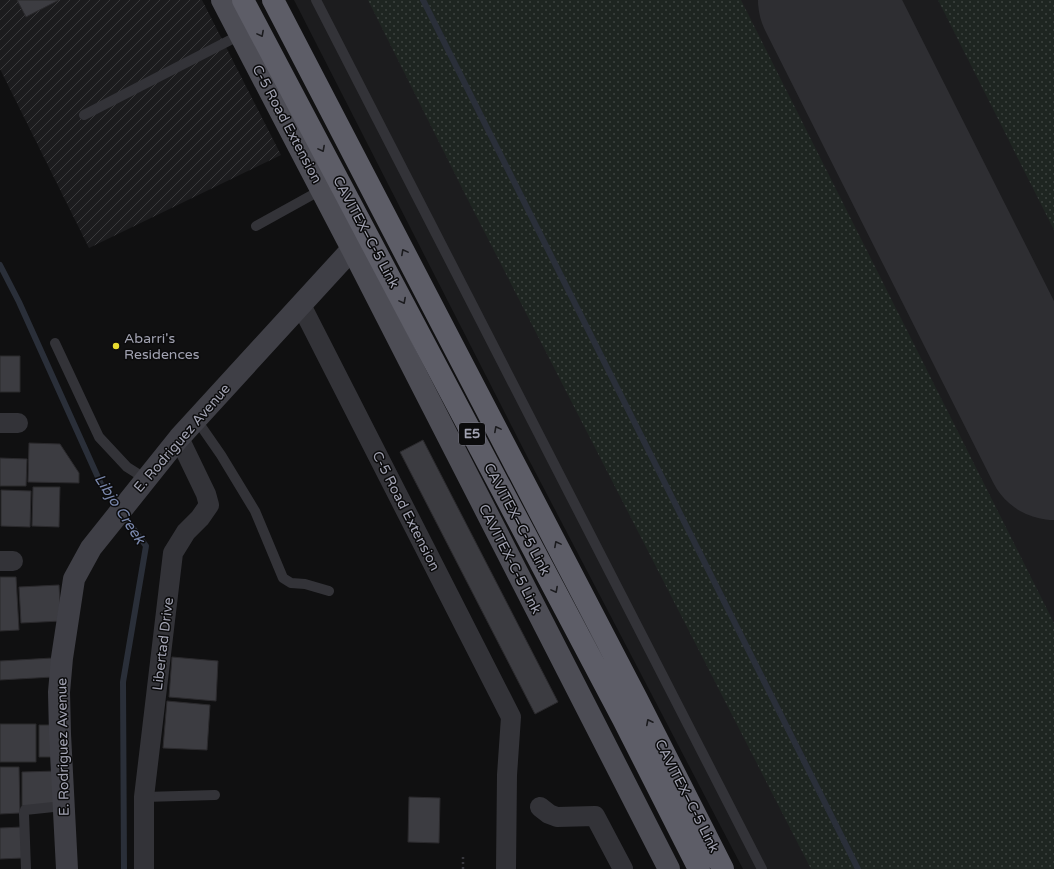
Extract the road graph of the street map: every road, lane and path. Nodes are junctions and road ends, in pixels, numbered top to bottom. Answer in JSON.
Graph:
{"nodes":[{"id":1,"x":222,"y":0,"type":"edge"},
{"id":2,"x":243,"y":0,"type":"edge"},
{"id":3,"x":273,"y":0,"type":"edge"},
{"id":4,"x":316,"y":0,"type":"edge"},
{"id":5,"x":240,"y":35,"type":"junction"},
{"id":6,"x":84,"y":115,"type":"dead end"},
{"id":7,"x":321,"y":190,"type":"junction"},
{"id":8,"x":256,"y":226,"type":"dead end"},
{"id":9,"x":352,"y":249,"type":"junction"},
{"id":10,"x":301,"y":305,"type":"junction"},
{"id":11,"x":55,"y":343,"type":"dead end"},
{"id":12,"x":196,"y":419,"type":"junction"},
{"id":13,"x":180,"y":438,"type":"junction"},
{"id":14,"x":145,"y":481,"type":"junction"},
{"id":15,"x":329,"y":591,"type":"dead end"},
{"id":16,"x":215,"y":795,"type":"dead end"},
{"id":17,"x":144,"y":798,"type":"junction"},
{"id":18,"x":63,"y":806,"type":"junction"},
{"id":19,"x":540,"y":807,"type":"dead end"},
{"id":20,"x":463,"y":854,"type":"dead end"},
{"id":21,"x":26,"y":869,"type":"edge"},
{"id":22,"x":67,"y":869,"type":"edge"},
{"id":23,"x":144,"y":869,"type":"edge"},
{"id":24,"x":463,"y":869,"type":"edge"},
{"id":25,"x":506,"y":869,"type":"edge"},
{"id":26,"x":623,"y":869,"type":"edge"},
{"id":27,"x":669,"y":869,"type":"edge"},
{"id":28,"x":699,"y":869,"type":"edge"},
{"id":29,"x":724,"y":869,"type":"edge"},
{"id":30,"x":762,"y":869,"type":"edge"}],
"edges":[{"from":1,"to":5,"type":"main road","name":"C-5 Road Extension"},
{"from":2,"to":28,"type":"highway","name":"CAVITEX–C-5 Link","number":"E5","one_way":true},
{"from":29,"to":3,"type":"highway","name":"CAVITEX–C-5 Link","number":"E5","one_way":true},
{"from":4,"to":30,"type":"lane"},
{"from":5,"to":6,"type":"lane"},
{"from":5,"to":7,"type":"main road","name":"C-5 Road Extension"},
{"from":7,"to":8,"type":"lane"},
{"from":7,"to":9,"type":"main road","name":"C-5 Road Extension"},
{"from":9,"to":10,"type":"main road","name":"E. Rodriguez Avenue"},
{"from":9,"to":27,"type":"main road","name":"CAVITEX-C-5 Link"},
{"from":10,"to":12,"type":"main road","name":"E. Rodriguez Avenue"},
{"from":10,"to":25,"type":"street","name":"C-5 Road Extension"},
{"from":11,"to":14,"type":"lane"},
{"from":12,"to":13,"type":"main road","name":"E. Rodriguez Avenue"},
{"from":12,"to":15,"type":"lane"},
{"from":13,"to":14,"type":"main road","name":"E. Rodriguez Avenue"},
{"from":13,"to":17,"type":"street","name":"Libertad Drive"},
{"from":14,"to":18,"type":"main road","name":"E. Rodriguez Avenue"},
{"from":16,"to":17,"type":"lane"},
{"from":17,"to":23,"type":"street","name":"Libertad Drive"},
{"from":18,"to":21,"type":"lane"},
{"from":18,"to":22,"type":"main road","name":"E. Rodriguez Avenue"},
{"from":19,"to":26,"type":"street"},
{"from":20,"to":24,"type":"path"}]}
